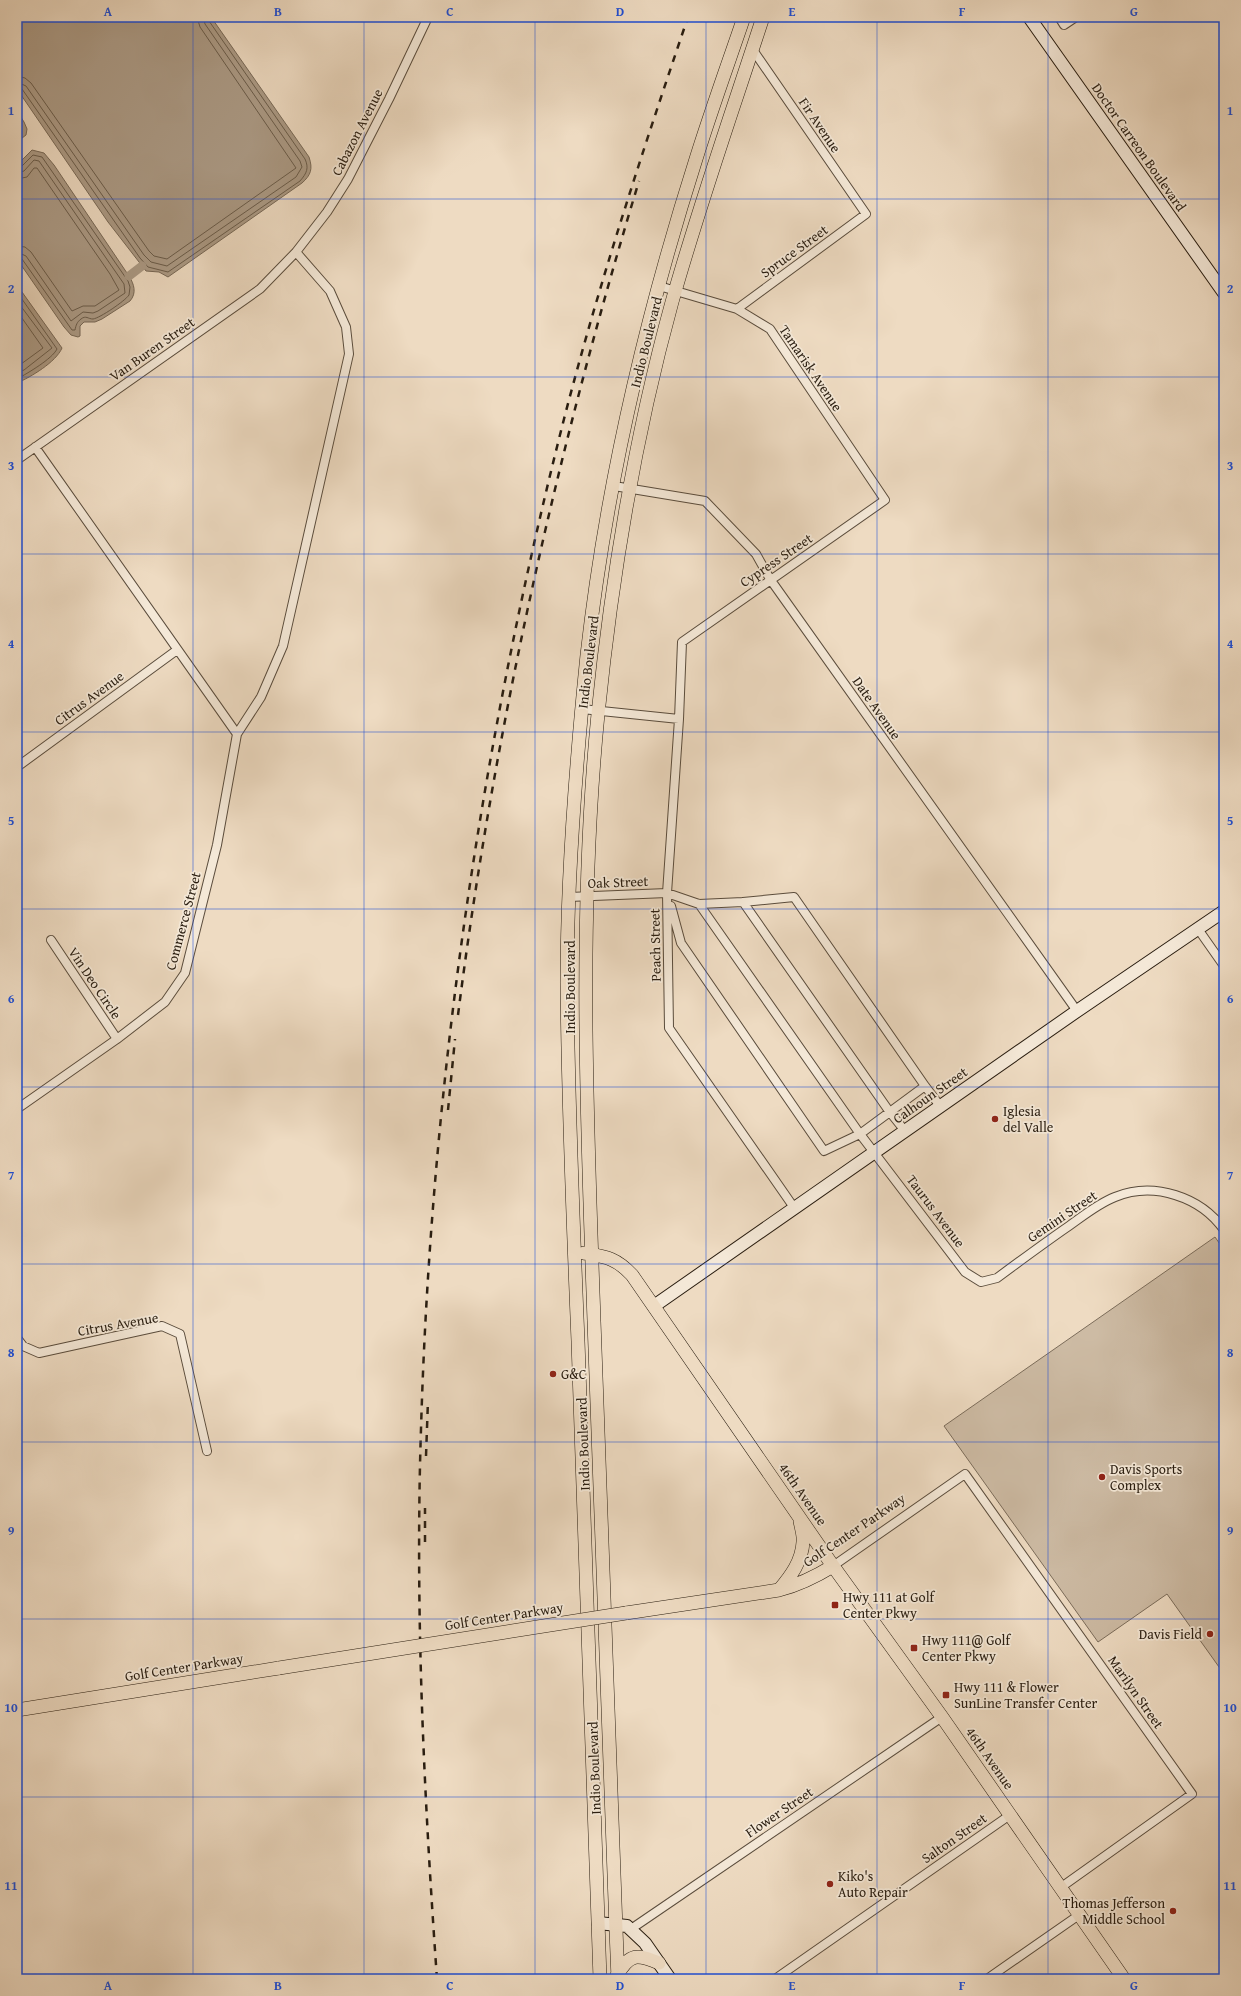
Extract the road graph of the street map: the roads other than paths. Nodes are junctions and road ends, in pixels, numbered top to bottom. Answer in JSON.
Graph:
{"nodes":[{"id":1,"x":428,"y":17,"type":"edge"},
{"id":2,"x":744,"y":17,"type":"edge"},
{"id":3,"x":763,"y":17,"type":"edge"},
{"id":4,"x":1029,"y":17,"type":"edge"},
{"id":5,"x":1059,"y":17,"type":"edge"},
{"id":6,"x":1076,"y":17,"type":"edge"},
{"id":7,"x":752,"y":50,"type":"junction"},
{"id":8,"x":866,"y":214,"type":"joint"},
{"id":9,"x":296,"y":252,"type":"junction"},
{"id":10,"x":659,"y":286,"type":"junction"},
{"id":11,"x":676,"y":290,"type":"junction"},
{"id":12,"x":1224,"y":293,"type":"edge"},
{"id":13,"x":737,"y":309,"type":"junction"},
{"id":14,"x":35,"y":448,"type":"junction"},
{"id":15,"x":17,"y":460,"type":"edge"},
{"id":16,"x":614,"y":486,"type":"junction"},
{"id":17,"x":630,"y":489,"type":"junction"},
{"id":18,"x":885,"y":500,"type":"joint"},
{"id":19,"x":770,"y":579,"type":"junction"},
{"id":20,"x":682,"y":642,"type":"joint"},
{"id":21,"x":177,"y":650,"type":"junction"},
{"id":22,"x":582,"y":709,"type":"junction"},
{"id":23,"x":598,"y":711,"type":"junction"},
{"id":24,"x":679,"y":719,"type":"junction"},
{"id":25,"x":237,"y":734,"type":"junction"},
{"id":26,"x":17,"y":767,"type":"edge"},
{"id":27,"x":667,"y":893,"type":"junction"},
{"id":28,"x":586,"y":896,"type":"junction"},
{"id":29,"x":569,"y":897,"type":"junction"},
{"id":30,"x":743,"y":902,"type":"junction"},
{"id":31,"x":699,"y":904,"type":"junction"},
{"id":32,"x":1224,"y":911,"type":"edge"},
{"id":33,"x":1198,"y":929,"type":"junction"},
{"id":34,"x":51,"y":940,"type":"dead end"},
{"id":35,"x":1224,"y":966,"type":"edge"},
{"id":36,"x":1077,"y":1011,"type":"junction"},
{"id":37,"x":117,"y":1039,"type":"junction"},
{"id":38,"x":925,"y":1086,"type":"junction"},
{"id":39,"x":940,"y":1106,"type":"junction"},
{"id":40,"x":17,"y":1109,"type":"edge"},
{"id":41,"x":889,"y":1111,"type":"junction"},
{"id":42,"x":905,"y":1131,"type":"junction"},
{"id":43,"x":860,"y":1134,"type":"junction"},
{"id":44,"x":875,"y":1152,"type":"junction"},
{"id":45,"x":794,"y":1210,"type":"junction"},
{"id":46,"x":1224,"y":1230,"type":"edge"},
{"id":47,"x":575,"y":1252,"type":"junction"},
{"id":48,"x":592,"y":1254,"type":"junction"},
{"id":49,"x":981,"y":1282,"type":"joint"},
{"id":50,"x":654,"y":1306,"type":"junction"},
{"id":51,"x":17,"y":1338,"type":"edge"},
{"id":52,"x":207,"y":1451,"type":"dead end"},
{"id":53,"x":965,"y":1474,"type":"joint"},
{"id":54,"x":799,"y":1517,"type":"junction"},
{"id":55,"x":833,"y":1566,"type":"junction"},
{"id":56,"x":779,"y":1590,"type":"junction"},
{"id":57,"x":17,"y":1710,"type":"edge"},
{"id":58,"x":942,"y":1717,"type":"junction"},
{"id":59,"x":591,"y":1734,"type":"junction"},
{"id":60,"x":612,"y":1804,"type":"junction"},
{"id":61,"x":1010,"y":1815,"type":"junction"},
{"id":62,"x":1060,"y":1888,"type":"junction"},
{"id":63,"x":1079,"y":1915,"type":"junction"},
{"id":64,"x":598,"y":1923,"type":"junction"},
{"id":65,"x":616,"y":1924,"type":"junction"},
{"id":66,"x":631,"y":1929,"type":"junction"},
{"id":67,"x":659,"y":1963,"type":"junction"},
{"id":68,"x":618,"y":1977,"type":"edge"},
{"id":69,"x":600,"y":1979,"type":"edge"},
{"id":70,"x":670,"y":1979,"type":"edge"},
{"id":71,"x":775,"y":1979,"type":"edge"},
{"id":72,"x":987,"y":1979,"type":"edge"},
{"id":73,"x":1124,"y":1979,"type":"edge"}],
"edges":[{"from":1,"to":9,"type":"street","name":"Cabazon Avenue"},
{"from":2,"to":10,"type":"main road","name":"Indio Boulevard"},
{"from":3,"to":7,"type":"main road","name":"Indio Boulevard"},
{"from":4,"to":12,"type":"street","name":"Doctor Carreon Boulevard"},
{"from":5,"to":6,"type":"street"},
{"from":7,"to":8,"type":"street","name":"Fir Avenue"},
{"from":7,"to":11,"type":"main road","name":"Indio Boulevard"},
{"from":8,"to":13,"type":"street","name":"Spruce Street"},
{"from":9,"to":14,"type":"street","name":"Van Buren Street"},
{"from":9,"to":25,"type":"street"},
{"from":10,"to":11,"type":"street","name":"Tamarisk Avenue"},
{"from":10,"to":16,"type":"main road","name":"Indio Boulevard"},
{"from":11,"to":13,"type":"street","name":"Tamarisk Avenue"},
{"from":11,"to":17,"type":"main road","name":"Indio Boulevard"},
{"from":13,"to":18,"type":"street","name":"Tamarisk Avenue"},
{"from":14,"to":15,"type":"street","name":"Van Buren Street"},
{"from":14,"to":21,"type":"street"},
{"from":16,"to":17,"type":"street","name":"Date Avenue"},
{"from":16,"to":22,"type":"main road","name":"Indio Boulevard"},
{"from":17,"to":19,"type":"street","name":"Date Avenue"},
{"from":17,"to":23,"type":"main road","name":"Indio Boulevard"},
{"from":18,"to":19,"type":"street","name":"Cypress Street"},
{"from":19,"to":20,"type":"street","name":"Cypress Street"},
{"from":19,"to":36,"type":"street","name":"Date Avenue"},
{"from":20,"to":24,"type":"street","name":"Peach Street"},
{"from":21,"to":25,"type":"street"},
{"from":21,"to":26,"type":"street","name":"Citrus Avenue"},
{"from":22,"to":23,"type":"street"},
{"from":22,"to":29,"type":"main road","name":"Indio Boulevard"},
{"from":23,"to":24,"type":"street"},
{"from":23,"to":28,"type":"main road","name":"Indio Boulevard"},
{"from":24,"to":27,"type":"street","name":"Peach Street"},
{"from":25,"to":37,"type":"street","name":"Commerce Street"},
{"from":27,"to":28,"type":"street","name":"Oak Street"},
{"from":27,"to":31,"type":"street"},
{"from":27,"to":43,"type":"street"},
{"from":27,"to":45,"type":"street","name":"Peach Street"},
{"from":28,"to":29,"type":"street","name":"Oak Street"},
{"from":28,"to":48,"type":"main road","name":"Indio Boulevard"},
{"from":29,"to":47,"type":"main road","name":"Indio Boulevard"},
{"from":30,"to":31,"type":"street"},
{"from":30,"to":38,"type":"street"},
{"from":30,"to":41,"type":"street"},
{"from":31,"to":43,"type":"street","name":"Taurus Avenue"},
{"from":32,"to":33,"type":"street","name":"Calhoun Street"},
{"from":33,"to":35,"type":"street"},
{"from":33,"to":36,"type":"street","name":"Calhoun Street"},
{"from":34,"to":37,"type":"street","name":"Vin Deo Circle"},
{"from":36,"to":39,"type":"street","name":"Calhoun Street"},
{"from":37,"to":40,"type":"street","name":"Commerce Street"},
{"from":38,"to":39,"type":"street"},
{"from":38,"to":41,"type":"street"},
{"from":39,"to":42,"type":"street","name":"Calhoun Street"},
{"from":41,"to":42,"type":"street"},
{"from":41,"to":43,"type":"street"},
{"from":42,"to":44,"type":"street","name":"Calhoun Street"},
{"from":43,"to":44,"type":"street","name":"Taurus Avenue"},
{"from":44,"to":45,"type":"street","name":"Calhoun Street"},
{"from":44,"to":49,"type":"street","name":"Taurus Avenue"},
{"from":45,"to":50,"type":"street","name":"Calhoun Street"},
{"from":46,"to":49,"type":"street","name":"Gemini Street"},
{"from":47,"to":48,"type":"main road","name":"46th Avenue"},
{"from":47,"to":59,"type":"main road","name":"Indio Boulevard"},
{"from":48,"to":50,"type":"main road","name":"46th Avenue"},
{"from":48,"to":60,"type":"main road","name":"Indio Boulevard"},
{"from":50,"to":54,"type":"main road","name":"46th Avenue"},
{"from":51,"to":52,"type":"street","name":"Citrus Avenue"},
{"from":53,"to":55,"type":"street","name":"Golf Center Parkway"},
{"from":53,"to":62,"type":"street","name":"Marilyn Street"},
{"from":54,"to":55,"type":"main road","name":"46th Avenue"},
{"from":54,"to":56,"type":"main road"},
{"from":55,"to":56,"type":"main road","name":"Golf Center Parkway"},
{"from":55,"to":58,"type":"main road","name":"46th Avenue"},
{"from":56,"to":57,"type":"main road","name":"Golf Center Parkway","bridge":true},
{"from":58,"to":61,"type":"main road","name":"46th Avenue"},
{"from":58,"to":66,"type":"street","name":"Flower Street"},
{"from":59,"to":60,"type":"main road"},
{"from":59,"to":64,"type":"main road","name":"Indio Boulevard"},
{"from":60,"to":65,"type":"main road","name":"Indio Boulevard"},
{"from":61,"to":62,"type":"main road","name":"46th Avenue"},
{"from":61,"to":71,"type":"street","name":"Salton Street"},
{"from":62,"to":63,"type":"main road","name":"46th Avenue"},
{"from":63,"to":72,"type":"street"},
{"from":63,"to":73,"type":"main road","name":"46th Avenue"},
{"from":64,"to":65,"type":"street"},
{"from":64,"to":69,"type":"main road","name":"Indio Boulevard"},
{"from":65,"to":66,"type":"street"},
{"from":65,"to":68,"type":"main road","name":"Indio Boulevard"},
{"from":66,"to":67,"type":"street"},
{"from":67,"to":68,"type":"main road"},
{"from":67,"to":70,"type":"street"}]}
